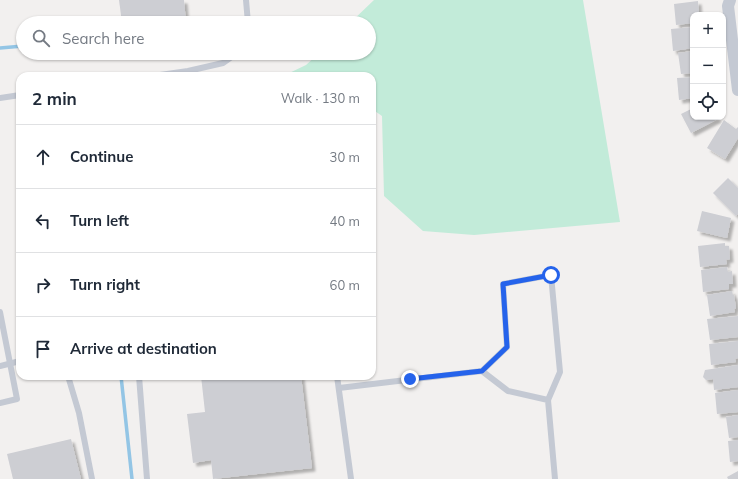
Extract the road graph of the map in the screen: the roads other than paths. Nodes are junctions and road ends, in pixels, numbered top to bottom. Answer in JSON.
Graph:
{"nodes":[{"id":1,"x":246,"y":0,"type":"edge"},
{"id":2,"x":730,"y":0,"type":"edge"},
{"id":3,"x":247,"y":16,"type":"edge"},
{"id":4,"x":227,"y":60,"type":"edge"},
{"id":5,"x":181,"y":72,"type":"edge"},
{"id":6,"x":738,"y":90,"type":"edge"},
{"id":7,"x":16,"y":96,"type":"edge"},
{"id":8,"x":0,"y":98,"type":"edge"},
{"id":9,"x":0,"y":312,"type":"edge"},
{"id":10,"x":16,"y":362,"type":"edge"},
{"id":11,"x":9,"y":364,"type":"junction"},
{"id":12,"x":0,"y":366,"type":"edge"},
{"id":13,"x":482,"y":371,"type":"junction"},
{"id":14,"x":69,"y":380,"type":"edge"},
{"id":15,"x":139,"y":380,"type":"edge"},
{"id":16,"x":337,"y":380,"type":"edge"},
{"id":17,"x":338,"y":388,"type":"junction"},
{"id":18,"x":548,"y":400,"type":"junction"},
{"id":19,"x":0,"y":403,"type":"edge"},
{"id":20,"x":92,"y":479,"type":"edge"},
{"id":21,"x":147,"y":479,"type":"edge"},
{"id":22,"x":351,"y":479,"type":"edge"},
{"id":23,"x":555,"y":479,"type":"edge"}],
"edges":[{"from":1,"to":3,"type":"lane"},
{"from":2,"to":6,"type":"street"},
{"from":4,"to":5,"type":"lane"},
{"from":7,"to":8,"type":"lane"},
{"from":9,"to":11,"type":"lane"},
{"from":10,"to":11,"type":"lane"},
{"from":11,"to":12,"type":"lane"},
{"from":11,"to":19,"type":"lane"},
{"from":13,"to":17,"type":"lane"},
{"from":13,"to":18,"type":"lane"},
{"from":13,"to":18,"type":"lane"},
{"from":14,"to":20,"type":"lane"},
{"from":15,"to":21,"type":"lane"},
{"from":16,"to":17,"type":"lane"},
{"from":17,"to":22,"type":"lane"},
{"from":18,"to":23,"type":"lane"}]}
